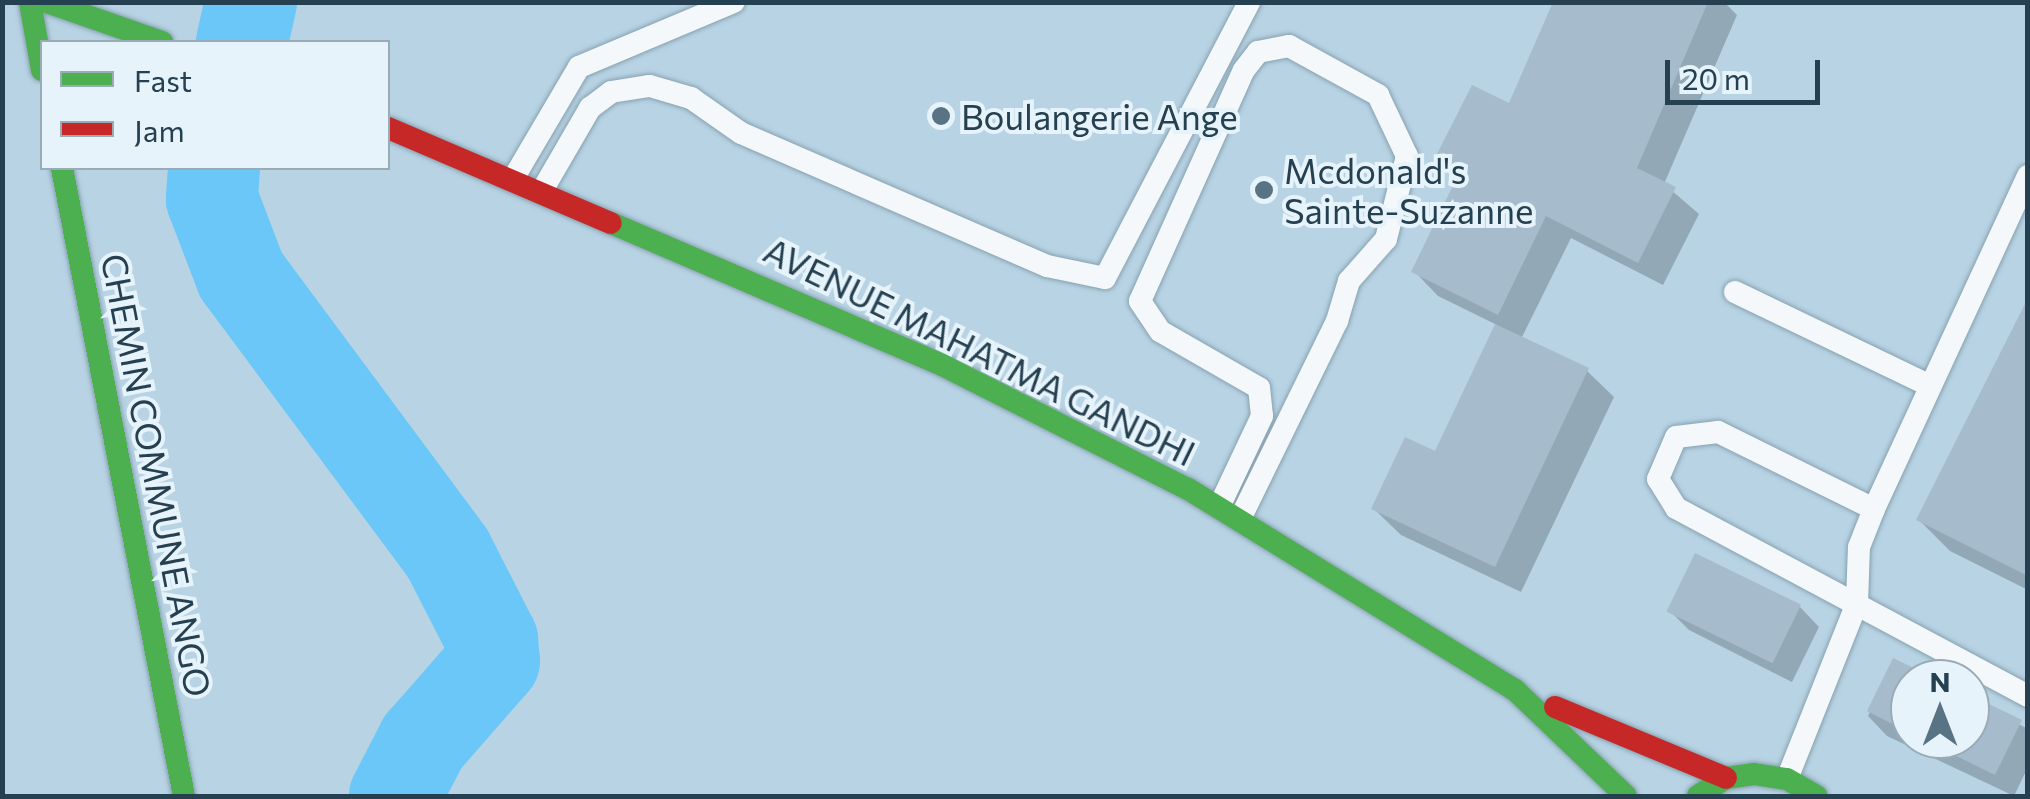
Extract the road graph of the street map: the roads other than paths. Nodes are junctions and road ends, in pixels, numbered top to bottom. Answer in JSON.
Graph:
{"nodes":[{"id":1,"x":30,"y":2,"type":"edge"},
{"id":2,"x":48,"y":2,"type":"edge"},
{"id":3,"x":734,"y":2,"type":"edge"},
{"id":4,"x":1249,"y":2,"type":"edge"},
{"id":5,"x":156,"y":40,"type":"edge"},
{"id":6,"x":40,"y":59,"type":"edge"},
{"id":7,"x":390,"y":129,"type":"edge"},
{"id":8,"x":62,"y":170,"type":"edge"},
{"id":9,"x":2028,"y":176,"type":"edge"},
{"id":10,"x":512,"y":179,"type":"junction"},
{"id":11,"x":543,"y":189,"type":"junction"},
{"id":12,"x":1736,"y":292,"type":"dead end"},
{"id":13,"x":1930,"y":386,"type":"junction"},
{"id":14,"x":1874,"y":510,"type":"junction"},
{"id":15,"x":1229,"y":513,"type":"junction"},
{"id":16,"x":1858,"y":603,"type":"junction"},
{"id":17,"x":1515,"y":690,"type":"junction"},
{"id":18,"x":2028,"y":696,"type":"edge"},
{"id":19,"x":1726,"y":778,"type":"junction"},
{"id":20,"x":1787,"y":779,"type":"junction"},
{"id":21,"x":184,"y":796,"type":"edge"},
{"id":22,"x":1626,"y":796,"type":"edge"},
{"id":23,"x":1698,"y":796,"type":"edge"},
{"id":24,"x":1816,"y":796,"type":"edge"}],
"edges":[{"from":1,"to":6,"type":"main road"},
{"from":2,"to":5,"type":"main road"},
{"from":3,"to":10,"type":"lane"},
{"from":4,"to":11,"type":"lane"},
{"from":7,"to":10,"type":"main road","name":"AVENUE MAHATMA GANDHI"},
{"from":8,"to":21,"type":"main road","name":"CHEMIN COMMUNE ANGO"},
{"from":9,"to":13,"type":"lane"},
{"from":10,"to":11,"type":"main road","name":"AVENUE MAHATMA GANDHI"},
{"from":11,"to":15,"type":"main road","name":"AVENUE MAHATMA GANDHI"},
{"from":12,"to":13,"type":"lane"},
{"from":13,"to":14,"type":"lane"},
{"from":14,"to":16,"type":"lane"},
{"from":14,"to":16,"type":"lane"},
{"from":15,"to":15,"type":"lane"},
{"from":15,"to":17,"type":"main road","name":"AVENUE MAHATMA GANDHI"},
{"from":16,"to":18,"type":"lane"},
{"from":16,"to":20,"type":"lane"},
{"from":17,"to":19,"type":"main road","name":"AVENUE MAHATMA GANDHI"},
{"from":17,"to":22,"type":"main road","name":"AVENUE MAHATMA GANDHI"},
{"from":19,"to":20,"type":"main road"},
{"from":19,"to":23,"type":"main road"},
{"from":20,"to":24,"type":"main road"}]}
